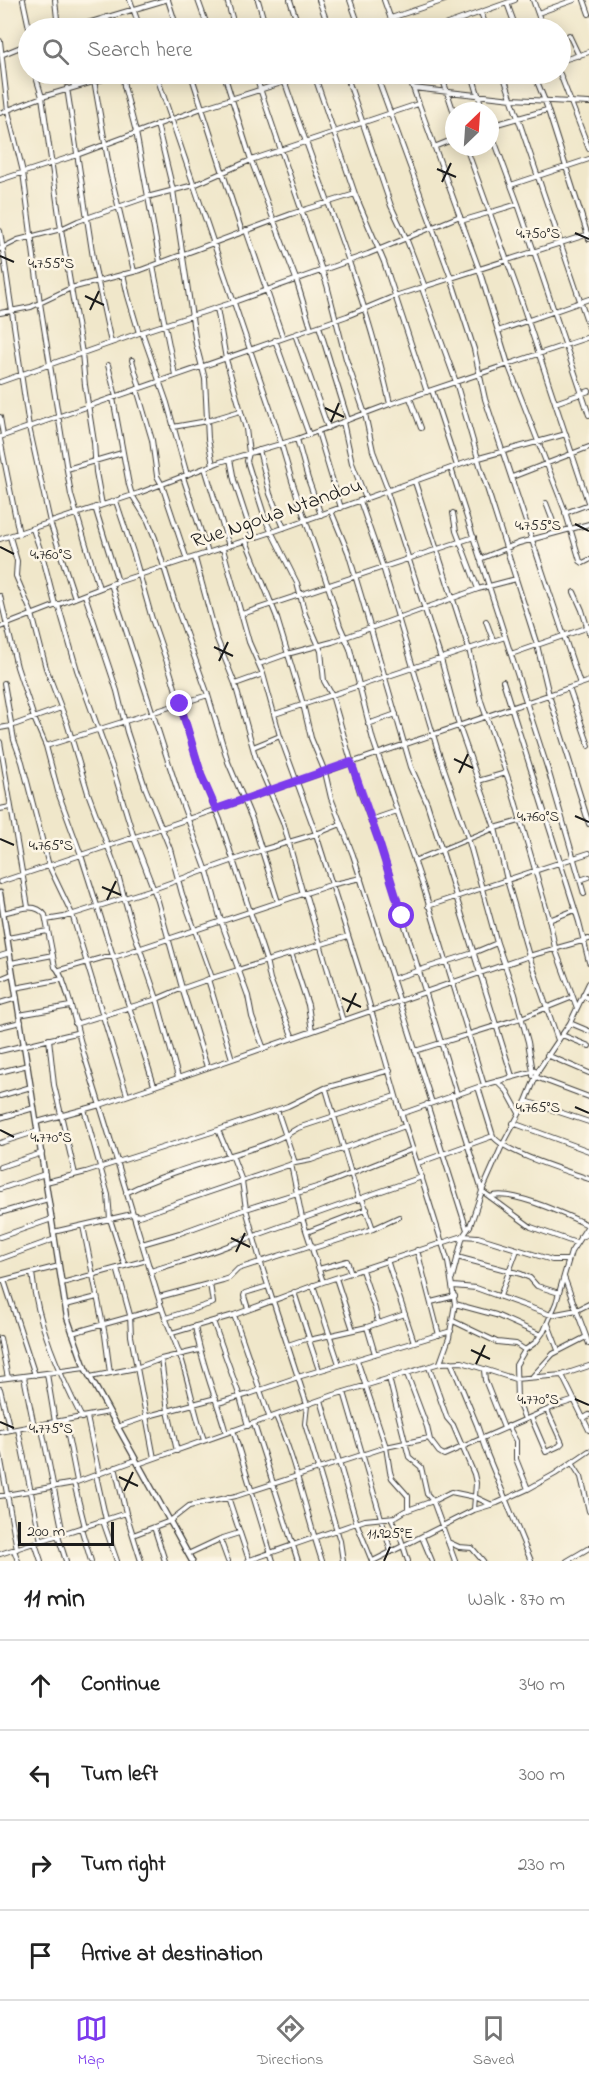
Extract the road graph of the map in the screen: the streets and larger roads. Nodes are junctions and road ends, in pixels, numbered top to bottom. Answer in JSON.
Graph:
{"nodes":[{"id":1,"x":23,"y":0,"type":"edge"},
{"id":2,"x":55,"y":0,"type":"edge"},
{"id":3,"x":130,"y":0,"type":"edge"},
{"id":4,"x":166,"y":0,"type":"edge"},
{"id":5,"x":198,"y":0,"type":"edge"},
{"id":6,"x":227,"y":0,"type":"edge"},
{"id":7,"x":258,"y":0,"type":"edge"},
{"id":8,"x":290,"y":0,"type":"edge"},
{"id":9,"x":319,"y":0,"type":"edge"},
{"id":10,"x":350,"y":0,"type":"edge"},
{"id":11,"x":384,"y":0,"type":"edge"},
{"id":12,"x":445,"y":0,"type":"edge"},
{"id":13,"x":515,"y":0,"type":"edge"},
{"id":14,"x":533,"y":0,"type":"edge"},
{"id":15,"x":574,"y":0,"type":"edge"},
{"id":16,"x":584,"y":0,"type":"edge"},
{"id":17,"x":507,"y":3,"type":"junction"},
{"id":18,"x":133,"y":9,"type":"junction"},
{"id":19,"x":481,"y":13,"type":"junction"},
{"id":20,"x":538,"y":13,"type":"junction"},
{"id":21,"x":589,"y":14,"type":"edge"},
{"id":22,"x":106,"y":17,"type":"edge"},
{"id":23,"x":27,"y":18,"type":"edge"},
{"id":24,"x":57,"y":18,"type":"edge"},
{"id":25,"x":136,"y":18,"type":"edge"},
{"id":26,"x":173,"y":18,"type":"edge"},
{"id":27,"x":204,"y":18,"type":"edge"},
{"id":28,"x":232,"y":18,"type":"edge"},
{"id":29,"x":263,"y":18,"type":"edge"},
{"id":30,"x":296,"y":18,"type":"edge"},
{"id":31,"x":325,"y":18,"type":"edge"},
{"id":32,"x":356,"y":18,"type":"edge"},
{"id":33,"x":390,"y":18,"type":"joint"},
{"id":34,"x":466,"y":18,"type":"edge"},
{"id":35,"x":483,"y":18,"type":"edge"},
{"id":36,"x":512,"y":18,"type":"edge"},
{"id":37,"x":540,"y":18,"type":"edge"},
{"id":38,"x":571,"y":39,"type":"edge"},
{"id":39,"x":0,"y":41,"type":"edge"},
{"id":40,"x":18,"y":48,"type":"edge"},
{"id":41,"x":589,"y":52,"type":"edge"},
{"id":42,"x":1,"y":55,"type":"edge"},
{"id":43,"x":579,"y":56,"type":"junction"},
{"id":44,"x":571,"y":58,"type":"edge"},
{"id":45,"x":38,"y":84,"type":"edge"},
{"id":46,"x":81,"y":84,"type":"edge"},
{"id":47,"x":97,"y":84,"type":"edge"},
{"id":48,"x":124,"y":84,"type":"edge"},
{"id":49,"x":160,"y":84,"type":"edge"},
{"id":50,"x":194,"y":84,"type":"edge"},
{"id":51,"x":227,"y":84,"type":"edge"},
{"id":52,"x":259,"y":84,"type":"edge"},
{"id":53,"x":276,"y":84,"type":"edge"},
{"id":54,"x":285,"y":84,"type":"edge"},
{"id":55,"x":316,"y":84,"type":"edge"},
{"id":56,"x":349,"y":84,"type":"edge"},
{"id":57,"x":380,"y":84,"type":"edge"},
{"id":58,"x":412,"y":84,"type":"edge"},
{"id":59,"x":445,"y":84,"type":"edge"},
{"id":60,"x":474,"y":84,"type":"edge"},
{"id":61,"x":507,"y":84,"type":"edge"},
{"id":62,"x":538,"y":84,"type":"edge"},
{"id":63,"x":564,"y":84,"type":"edge"},
{"id":64,"x":74,"y":86,"type":"joint"},
{"id":65,"x":67,"y":88,"type":"junction"},
{"id":66,"x":261,"y":88,"type":"junction"},
{"id":67,"x":413,"y":88,"type":"junction"},
{"id":68,"x":447,"y":91,"type":"junction"},
{"id":69,"x":477,"y":94,"type":"junction"},
{"id":70,"x":42,"y":97,"type":"junction"},
{"id":71,"x":232,"y":98,"type":"junction"},
{"id":72,"x":512,"y":99,"type":"junction"},
{"id":73,"x":545,"y":101,"type":"junction"},
{"id":74,"x":450,"y":102,"type":"edge"},
{"id":75,"x":480,"y":102,"type":"edge"},
{"id":76,"x":573,"y":103,"type":"junction"},
{"id":77,"x":589,"y":103,"type":"edge"},
{"id":78,"x":418,"y":104,"type":"junction"},
{"id":79,"x":202,"y":108,"type":"junction"},
{"id":80,"x":547,"y":110,"type":"junction"},
{"id":81,"x":8,"y":111,"type":"junction"},
{"id":82,"x":0,"y":113,"type":"edge"},
{"id":83,"x":390,"y":114,"type":"junction"},
{"id":84,"x":518,"y":117,"type":"junction"},
{"id":85,"x":173,"y":118,"type":"junction"},
{"id":86,"x":157,"y":124,"type":"junction"},
{"id":87,"x":363,"y":124,"type":"junction"},
{"id":88,"x":499,"y":124,"type":"edge"},
{"id":89,"x":136,"y":132,"type":"junction"},
{"id":90,"x":334,"y":132,"type":"junction"},
{"id":91,"x":307,"y":141,"type":"junction"},
{"id":92,"x":445,"y":143,"type":"edge"},
{"id":93,"x":105,"y":145,"type":"junction"},
{"id":94,"x":434,"y":147,"type":"junction"},
{"id":95,"x":589,"y":149,"type":"edge"},
{"id":96,"x":282,"y":150,"type":"junction"},
{"id":97,"x":499,"y":152,"type":"edge"},
{"id":98,"x":78,"y":155,"type":"junction"},
{"id":99,"x":469,"y":156,"type":"edge"},
{"id":100,"x":589,"y":159,"type":"edge"},
{"id":101,"x":251,"y":160,"type":"junction"},
{"id":102,"x":51,"y":164,"type":"junction"},
{"id":103,"x":564,"y":167,"type":"junction"},
{"id":104,"x":24,"y":172,"type":"junction"},
{"id":105,"x":222,"y":172,"type":"junction"},
{"id":106,"x":538,"y":176,"type":"junction"},
{"id":107,"x":0,"y":180,"type":"edge"},
{"id":108,"x":194,"y":184,"type":"junction"},
{"id":109,"x":511,"y":185,"type":"junction"},
{"id":110,"x":173,"y":190,"type":"junction"},
{"id":111,"x":355,"y":194,"type":"junction"},
{"id":112,"x":147,"y":197,"type":"junction"},
{"id":113,"x":329,"y":202,"type":"junction"},
{"id":114,"x":518,"y":204,"type":"junction"},
{"id":115,"x":118,"y":207,"type":"junction"},
{"id":116,"x":303,"y":210,"type":"junction"},
{"id":117,"x":490,"y":212,"type":"junction"},
{"id":118,"x":87,"y":218,"type":"junction"},
{"id":119,"x":460,"y":219,"type":"junction"},
{"id":120,"x":275,"y":220,"type":"junction"},
{"id":121,"x":432,"y":226,"type":"junction"},
{"id":122,"x":61,"y":229,"type":"junction"},
{"id":123,"x":0,"y":231,"type":"edge"},
{"id":124,"x":244,"y":231,"type":"junction"},
{"id":125,"x":588,"y":236,"type":"edge"},
{"id":126,"x":32,"y":237,"type":"junction"},
{"id":127,"x":406,"y":238,"type":"junction"},
{"id":128,"x":214,"y":243,"type":"junction"},
{"id":129,"x":560,"y":243,"type":"junction"},
{"id":130,"x":1,"y":249,"type":"edge"},
{"id":131,"x":379,"y":249,"type":"junction"},
{"id":132,"x":534,"y":252,"type":"junction"},
{"id":133,"x":182,"y":254,"type":"junction"},
{"id":134,"x":506,"y":260,"type":"junction"},
{"id":135,"x":349,"y":261,"type":"junction"},
{"id":136,"x":160,"y":262,"type":"junction"},
{"id":137,"x":153,"y":266,"type":"junction"},
{"id":138,"x":479,"y":269,"type":"junction"},
{"id":139,"x":322,"y":270,"type":"junction"},
{"id":140,"x":134,"y":271,"type":"junction"},
{"id":141,"x":123,"y":274,"type":"junction"},
{"id":142,"x":451,"y":278,"type":"junction"},
{"id":143,"x":296,"y":279,"type":"junction"},
{"id":144,"x":98,"y":280,"type":"junction"},
{"id":145,"x":71,"y":288,"type":"junction"},
{"id":146,"x":423,"y":288,"type":"junction"},
{"id":147,"x":268,"y":290,"type":"junction"},
{"id":148,"x":395,"y":296,"type":"junction"},
{"id":149,"x":589,"y":299,"type":"edge"},
{"id":150,"x":234,"y":302,"type":"junction"},
{"id":151,"x":580,"y":302,"type":"junction"},
{"id":152,"x":40,"y":303,"type":"junction"},
{"id":153,"x":217,"y":308,"type":"junction"},
{"id":154,"x":12,"y":310,"type":"junction"},
{"id":155,"x":364,"y":310,"type":"junction"},
{"id":156,"x":553,"y":310,"type":"junction"},
{"id":157,"x":0,"y":313,"type":"edge"},
{"id":158,"x":192,"y":315,"type":"junction"},
{"id":159,"x":336,"y":320,"type":"junction"},
{"id":160,"x":528,"y":320,"type":"junction"},
{"id":161,"x":165,"y":325,"type":"junction"},
{"id":162,"x":319,"y":326,"type":"junction"},
{"id":163,"x":589,"y":327,"type":"edge"},
{"id":164,"x":311,"y":328,"type":"junction"},
{"id":165,"x":498,"y":331,"type":"junction"},
{"id":166,"x":140,"y":333,"type":"junction"},
{"id":167,"x":295,"y":334,"type":"junction"},
{"id":168,"x":589,"y":337,"type":"edge"},
{"id":169,"x":283,"y":338,"type":"junction"},
{"id":170,"x":275,"y":340,"type":"junction"},
{"id":171,"x":111,"y":343,"type":"junction"},
{"id":172,"x":565,"y":346,"type":"junction"},
{"id":173,"x":249,"y":350,"type":"junction"},
{"id":174,"x":82,"y":353,"type":"junction"},
{"id":175,"x":539,"y":355,"type":"junction"},
{"id":176,"x":226,"y":359,"type":"junction"},
{"id":177,"x":132,"y":360,"type":"dead end"},
{"id":178,"x":51,"y":364,"type":"junction"},
{"id":179,"x":508,"y":364,"type":"junction"},
{"id":180,"x":108,"y":365,"type":"dead end"},
{"id":181,"x":202,"y":367,"type":"junction"},
{"id":182,"x":480,"y":373,"type":"junction"},
{"id":183,"x":21,"y":374,"type":"junction"},
{"id":184,"x":175,"y":375,"type":"junction"},
{"id":185,"x":160,"y":380,"type":"junction"},
{"id":186,"x":0,"y":382,"type":"edge"},
{"id":187,"x":456,"y":382,"type":"junction"},
{"id":188,"x":138,"y":389,"type":"junction"},
{"id":189,"x":432,"y":390,"type":"junction"},
{"id":190,"x":589,"y":391,"type":"edge"},
{"id":191,"x":426,"y":392,"type":"junction"},
{"id":192,"x":582,"y":393,"type":"junction"},
{"id":193,"x":114,"y":398,"type":"junction"},
{"id":194,"x":410,"y":398,"type":"junction"},
{"id":195,"x":555,"y":403,"type":"junction"},
{"id":196,"x":390,"y":404,"type":"junction"},
{"id":197,"x":89,"y":405,"type":"junction"},
{"id":198,"x":240,"y":411,"type":"junction"},
{"id":199,"x":365,"y":414,"type":"junction"},
{"id":200,"x":60,"y":415,"type":"junction"},
{"id":201,"x":589,"y":415,"type":"edge"},
{"id":202,"x":0,"y":417,"type":"edge"},
{"id":203,"x":207,"y":420,"type":"junction"},
{"id":204,"x":345,"y":421,"type":"junction"},
{"id":205,"x":173,"y":427,"type":"junction"},
{"id":206,"x":29,"y":428,"type":"junction"},
{"id":207,"x":328,"y":428,"type":"junction"},
{"id":208,"x":421,"y":428,"type":"dead end"},
{"id":209,"x":318,"y":432,"type":"junction"},
{"id":210,"x":566,"y":434,"type":"junction"},
{"id":211,"x":309,"y":435,"type":"junction"},
{"id":212,"x":1,"y":437,"type":"edge"},
{"id":213,"x":297,"y":439,"type":"junction"},
{"id":214,"x":538,"y":443,"type":"junction"},
{"id":215,"x":281,"y":444,"type":"junction"},
{"id":216,"x":589,"y":447,"type":"edge"},
{"id":217,"x":259,"y":450,"type":"junction"},
{"id":218,"x":504,"y":452,"type":"junction"},
{"id":219,"x":122,"y":453,"type":"junction"},
{"id":220,"x":249,"y":453,"type":"junction"},
{"id":221,"x":573,"y":454,"type":"junction"},
{"id":222,"x":479,"y":458,"type":"junction"},
{"id":223,"x":230,"y":459,"type":"junction"},
{"id":224,"x":95,"y":460,"type":"junction"},
{"id":225,"x":213,"y":465,"type":"junction"},
{"id":226,"x":546,"y":465,"type":"junction"},
{"id":227,"x":457,"y":466,"type":"junction"},
{"id":228,"x":205,"y":468,"type":"junction"},
{"id":229,"x":451,"y":468,"type":"junction"},
{"id":230,"x":67,"y":469,"type":"junction"},
{"id":231,"x":185,"y":476,"type":"junction"},
{"id":232,"x":512,"y":477,"type":"junction"},
{"id":233,"x":415,"y":482,"type":"junction"},
{"id":234,"x":162,"y":485,"type":"junction"},
{"id":235,"x":387,"y":491,"type":"junction"},
{"id":236,"x":132,"y":495,"type":"junction"},
{"id":237,"x":366,"y":499,"type":"junction"},
{"id":238,"x":116,"y":501,"type":"junction"},
{"id":239,"x":360,"y":501,"type":"junction"},
{"id":240,"x":546,"y":503,"type":"dead end"},
{"id":241,"x":589,"y":504,"type":"edge"},
{"id":242,"x":102,"y":505,"type":"junction"},
{"id":243,"x":95,"y":507,"type":"junction"},
{"id":244,"x":341,"y":508,"type":"junction"},
{"id":245,"x":331,"y":511,"type":"junction"},
{"id":246,"x":453,"y":513,"type":"dead end"},
{"id":247,"x":565,"y":513,"type":"junction"},
{"id":248,"x":75,"y":514,"type":"junction"},
{"id":249,"x":321,"y":515,"type":"junction"},
{"id":250,"x":306,"y":520,"type":"junction"},
{"id":251,"x":50,"y":522,"type":"junction"},
{"id":252,"x":589,"y":525,"type":"edge"},
{"id":253,"x":284,"y":528,"type":"junction"},
{"id":254,"x":33,"y":529,"type":"junction"},
{"id":255,"x":570,"y":530,"type":"junction"},
{"id":256,"x":272,"y":532,"type":"junction"},
{"id":257,"x":557,"y":532,"type":"junction"},
{"id":258,"x":18,"y":534,"type":"junction"},
{"id":259,"x":10,"y":537,"type":"junction"},
{"id":260,"x":474,"y":537,"type":"junction"},
{"id":261,"x":253,"y":538,"type":"junction"},
{"id":262,"x":0,"y":539,"type":"edge"},
{"id":263,"x":532,"y":540,"type":"junction"},
{"id":264,"x":246,"y":541,"type":"junction"},
{"id":265,"x":460,"y":541,"type":"junction"},
{"id":266,"x":229,"y":546,"type":"junction"},
{"id":267,"x":505,"y":548,"type":"junction"},
{"id":268,"x":223,"y":549,"type":"junction"},
{"id":269,"x":435,"y":549,"type":"junction"},
{"id":270,"x":208,"y":553,"type":"junction"},
{"id":271,"x":195,"y":558,"type":"junction"},
{"id":272,"x":408,"y":558,"type":"junction"},
{"id":273,"x":480,"y":559,"type":"junction"},
{"id":274,"x":187,"y":560,"type":"junction"},
{"id":275,"x":589,"y":560,"type":"edge"},
{"id":276,"x":164,"y":567,"type":"junction"},
{"id":277,"x":382,"y":567,"type":"junction"},
{"id":278,"x":140,"y":575,"type":"junction"},
{"id":279,"x":355,"y":575,"type":"junction"},
{"id":280,"x":516,"y":579,"type":"junction"},
{"id":281,"x":118,"y":582,"type":"junction"},
{"id":282,"x":111,"y":584,"type":"junction"},
{"id":283,"x":328,"y":586,"type":"junction"},
{"id":284,"x":490,"y":586,"type":"junction"},
{"id":285,"x":99,"y":588,"type":"junction"},
{"id":286,"x":478,"y":589,"type":"junction"},
{"id":287,"x":574,"y":592,"type":"dead end"},
{"id":288,"x":85,"y":595,"type":"junction"},
{"id":289,"x":0,"y":596,"type":"edge"},
{"id":290,"x":300,"y":596,"type":"junction"},
{"id":291,"x":75,"y":598,"type":"junction"},
{"id":292,"x":453,"y":600,"type":"junction"},
{"id":293,"x":57,"y":604,"type":"junction"},
{"id":294,"x":273,"y":605,"type":"junction"},
{"id":295,"x":424,"y":609,"type":"junction"},
{"id":296,"x":32,"y":614,"type":"junction"},
{"id":297,"x":242,"y":614,"type":"junction"},
{"id":298,"x":398,"y":618,"type":"junction"},
{"id":299,"x":486,"y":621,"type":"dead end"},
{"id":300,"x":6,"y":624,"type":"junction"},
{"id":301,"x":0,"y":627,"type":"edge"},
{"id":302,"x":371,"y":627,"type":"junction"},
{"id":303,"x":588,"y":627,"type":"edge"},
{"id":304,"x":589,"y":633,"type":"edge"},
{"id":305,"x":562,"y":636,"type":"junction"},
{"id":306,"x":505,"y":637,"type":"junction"},
{"id":307,"x":345,"y":638,"type":"junction"},
{"id":308,"x":493,"y":640,"type":"junction"},
{"id":309,"x":537,"y":645,"type":"junction"},
{"id":310,"x":319,"y":647,"type":"junction"},
{"id":311,"x":469,"y":649,"type":"junction"},
{"id":312,"x":287,"y":654,"type":"junction"},
{"id":313,"x":512,"y":654,"type":"junction"},
{"id":314,"x":441,"y":659,"type":"junction"},
{"id":315,"x":260,"y":664,"type":"junction"},
{"id":316,"x":413,"y":669,"type":"junction"},
{"id":317,"x":263,"y":674,"type":"junction"},
{"id":318,"x":385,"y":678,"type":"junction"},
{"id":319,"x":503,"y":681,"type":"dead end"},
{"id":320,"x":589,"y":681,"type":"edge"},
{"id":321,"x":4,"y":683,"type":"dead end"},
{"id":322,"x":236,"y":684,"type":"junction"},
{"id":323,"x":580,"y":684,"type":"junction"},
{"id":324,"x":361,"y":685,"type":"junction"},
{"id":325,"x":569,"y":688,"type":"junction"},
{"id":326,"x":208,"y":694,"type":"junction"},
{"id":327,"x":332,"y":695,"type":"junction"},
{"id":328,"x":549,"y":695,"type":"junction"},
{"id":329,"x":525,"y":703,"type":"junction"},
{"id":330,"x":180,"y":704,"type":"junction"},
{"id":331,"x":303,"y":704,"type":"junction"},
{"id":332,"x":512,"y":707,"type":"junction"},
{"id":333,"x":62,"y":708,"type":"junction"},
{"id":334,"x":152,"y":712,"type":"junction"},
{"id":335,"x":275,"y":714,"type":"junction"},
{"id":336,"x":396,"y":714,"type":"junction"},
{"id":337,"x":486,"y":716,"type":"junction"},
{"id":338,"x":34,"y":718,"type":"junction"},
{"id":339,"x":124,"y":720,"type":"junction"},
{"id":340,"x":368,"y":724,"type":"junction"},
{"id":341,"x":11,"y":726,"type":"junction"},
{"id":342,"x":459,"y":726,"type":"junction"},
{"id":343,"x":0,"y":728,"type":"edge"},
{"id":344,"x":98,"y":729,"type":"junction"},
{"id":345,"x":433,"y":735,"type":"junction"},
{"id":346,"x":280,"y":736,"type":"junction"},
{"id":347,"x":72,"y":738,"type":"junction"},
{"id":348,"x":0,"y":742,"type":"edge"},
{"id":349,"x":405,"y":744,"type":"junction"},
{"id":350,"x":46,"y":746,"type":"junction"},
{"id":351,"x":589,"y":746,"type":"edge"},
{"id":352,"x":253,"y":747,"type":"junction"},
{"id":353,"x":378,"y":754,"type":"junction"},
{"id":354,"x":351,"y":762,"type":"junction"},
{"id":355,"x":325,"y":772,"type":"junction"},
{"id":356,"x":506,"y":773,"type":"junction"},
{"id":357,"x":296,"y":781,"type":"junction"},
{"id":358,"x":478,"y":781,"type":"junction"},
{"id":359,"x":270,"y":790,"type":"junction"},
{"id":360,"x":244,"y":799,"type":"junction"},
{"id":361,"x":10,"y":807,"type":"junction"},
{"id":362,"x":584,"y":808,"type":"junction"},
{"id":363,"x":0,"y":809,"type":"edge"},
{"id":364,"x":216,"y":809,"type":"junction"},
{"id":365,"x":589,"y":810,"type":"edge"},
{"id":366,"x":397,"y":811,"type":"junction"},
{"id":367,"x":544,"y":814,"type":"junction"},
{"id":368,"x":188,"y":819,"type":"junction"},
{"id":369,"x":371,"y":820,"type":"junction"},
{"id":370,"x":521,"y":822,"type":"junction"},
{"id":371,"x":341,"y":824,"type":"junction"},
{"id":372,"x":589,"y":824,"type":"edge"},
{"id":373,"x":163,"y":828,"type":"junction"},
{"id":374,"x":495,"y":828,"type":"junction"},
{"id":375,"x":316,"y":834,"type":"junction"},
{"id":376,"x":134,"y":838,"type":"junction"},
{"id":377,"x":468,"y":838,"type":"junction"},
{"id":378,"x":289,"y":843,"type":"junction"},
{"id":379,"x":108,"y":847,"type":"junction"},
{"id":380,"x":262,"y":850,"type":"junction"},
{"id":381,"x":441,"y":850,"type":"junction"},
{"id":382,"x":589,"y":853,"type":"edge"},
{"id":383,"x":81,"y":855,"type":"junction"},
{"id":384,"x":574,"y":858,"type":"junction"},
{"id":385,"x":234,"y":860,"type":"junction"},
{"id":386,"x":414,"y":861,"type":"junction"},
{"id":387,"x":560,"y":862,"type":"junction"},
{"id":388,"x":49,"y":866,"type":"junction"},
{"id":389,"x":207,"y":871,"type":"junction"},
{"id":390,"x":534,"y":871,"type":"junction"},
{"id":391,"x":23,"y":874,"type":"junction"},
{"id":392,"x":589,"y":877,"type":"edge"},
{"id":393,"x":360,"y":878,"type":"junction"},
{"id":394,"x":178,"y":880,"type":"junction"},
{"id":395,"x":507,"y":880,"type":"junction"},
{"id":396,"x":580,"y":880,"type":"junction"},
{"id":397,"x":0,"y":882,"type":"edge"},
{"id":398,"x":330,"y":885,"type":"junction"},
{"id":399,"x":153,"y":889,"type":"junction"},
{"id":400,"x":483,"y":889,"type":"junction"},
{"id":401,"x":0,"y":893,"type":"edge"},
{"id":402,"x":304,"y":894,"type":"junction"},
{"id":403,"x":584,"y":894,"type":"dead end"},
{"id":404,"x":125,"y":897,"type":"junction"},
{"id":405,"x":457,"y":898,"type":"junction"},
{"id":406,"x":278,"y":902,"type":"junction"},
{"id":407,"x":98,"y":906,"type":"junction"},
{"id":408,"x":428,"y":906,"type":"junction"},
{"id":409,"x":28,"y":907,"type":"junction"},
{"id":410,"x":575,"y":910,"type":"junction"},
{"id":411,"x":2,"y":912,"type":"edge"},
{"id":412,"x":250,"y":912,"type":"junction"},
{"id":413,"x":72,"y":914,"type":"junction"},
{"id":414,"x":46,"y":920,"type":"junction"},
{"id":415,"x":549,"y":920,"type":"junction"},
{"id":416,"x":220,"y":921,"type":"junction"},
{"id":417,"x":194,"y":930,"type":"junction"},
{"id":418,"x":48,"y":931,"type":"junction"},
{"id":419,"x":0,"y":935,"type":"edge"},
{"id":420,"x":7,"y":936,"type":"junction"},
{"id":421,"x":348,"y":936,"type":"junction"},
{"id":422,"x":169,"y":939,"type":"junction"},
{"id":423,"x":587,"y":940,"type":"edge"},
{"id":424,"x":497,"y":943,"type":"junction"},
{"id":425,"x":320,"y":944,"type":"junction"},
{"id":426,"x":140,"y":948,"type":"junction"},
{"id":427,"x":555,"y":948,"type":"junction"},
{"id":428,"x":291,"y":952,"type":"junction"},
{"id":429,"x":9,"y":953,"type":"junction"},
{"id":430,"x":473,"y":953,"type":"junction"},
{"id":431,"x":53,"y":955,"type":"junction"},
{"id":432,"x":0,"y":956,"type":"edge"},
{"id":433,"x":529,"y":956,"type":"junction"},
{"id":434,"x":114,"y":957,"type":"junction"},
{"id":435,"x":266,"y":960,"type":"junction"},
{"id":436,"x":447,"y":961,"type":"junction"},
{"id":437,"x":589,"y":962,"type":"edge"},
{"id":438,"x":11,"y":963,"type":"junction"},
{"id":439,"x":86,"y":963,"type":"junction"},
{"id":440,"x":504,"y":965,"type":"junction"},
{"id":441,"x":238,"y":969,"type":"junction"},
{"id":442,"x":418,"y":969,"type":"junction"},
{"id":443,"x":60,"y":970,"type":"junction"},
{"id":444,"x":12,"y":974,"type":"junction"},
{"id":445,"x":479,"y":974,"type":"junction"},
{"id":446,"x":210,"y":978,"type":"junction"},
{"id":447,"x":0,"y":979,"type":"edge"},
{"id":448,"x":63,"y":979,"type":"junction"},
{"id":449,"x":392,"y":979,"type":"junction"},
{"id":450,"x":453,"y":983,"type":"junction"},
{"id":451,"x":589,"y":983,"type":"edge"},
{"id":452,"x":15,"y":988,"type":"junction"},
{"id":453,"x":182,"y":988,"type":"junction"},
{"id":454,"x":424,"y":993,"type":"junction"},
{"id":455,"x":583,"y":995,"type":"junction"},
{"id":456,"x":573,"y":997,"type":"junction"},
{"id":457,"x":17,"y":998,"type":"junction"},
{"id":458,"x":158,"y":999,"type":"junction"},
{"id":459,"x":589,"y":999,"type":"edge"},
{"id":460,"x":399,"y":1001,"type":"junction"},
{"id":461,"x":0,"y":1003,"type":"edge"},
{"id":462,"x":70,"y":1006,"type":"junction"},
{"id":463,"x":547,"y":1006,"type":"junction"},
{"id":464,"x":129,"y":1007,"type":"junction"},
{"id":465,"x":577,"y":1008,"type":"junction"},
{"id":466,"x":371,"y":1010,"type":"junction"},
{"id":467,"x":19,"y":1015,"type":"junction"},
{"id":468,"x":103,"y":1017,"type":"junction"},
{"id":469,"x":521,"y":1018,"type":"junction"},
{"id":470,"x":344,"y":1021,"type":"junction"},
{"id":471,"x":21,"y":1022,"type":"junction"},
{"id":472,"x":570,"y":1023,"type":"junction"},
{"id":473,"x":75,"y":1024,"type":"junction"},
{"id":474,"x":497,"y":1026,"type":"junction"},
{"id":475,"x":0,"y":1027,"type":"edge"},
{"id":476,"x":312,"y":1031,"type":"junction"},
{"id":477,"x":589,"y":1031,"type":"edge"},
{"id":478,"x":76,"y":1033,"type":"junction"},
{"id":479,"x":469,"y":1034,"type":"junction"},
{"id":480,"x":562,"y":1035,"type":"junction"},
{"id":481,"x":293,"y":1038,"type":"junction"},
{"id":482,"x":49,"y":1039,"type":"junction"},
{"id":483,"x":558,"y":1040,"type":"junction"},
{"id":484,"x":441,"y":1042,"type":"junction"},
{"id":485,"x":24,"y":1044,"type":"junction"},
{"id":486,"x":589,"y":1046,"type":"edge"},
{"id":487,"x":264,"y":1048,"type":"junction"},
{"id":488,"x":0,"y":1051,"type":"edge"},
{"id":489,"x":415,"y":1051,"type":"junction"},
{"id":490,"x":547,"y":1055,"type":"junction"},
{"id":491,"x":232,"y":1059,"type":"junction"},
{"id":492,"x":28,"y":1065,"type":"junction"},
{"id":493,"x":207,"y":1066,"type":"junction"},
{"id":494,"x":390,"y":1070,"type":"junction"},
{"id":495,"x":0,"y":1072,"type":"edge"},
{"id":496,"x":589,"y":1073,"type":"edge"},
{"id":497,"x":534,"y":1074,"type":"junction"},
{"id":498,"x":512,"y":1076,"type":"junction"},
{"id":499,"x":178,"y":1077,"type":"junction"},
{"id":500,"x":497,"y":1081,"type":"junction"},
{"id":501,"x":484,"y":1084,"type":"junction"},
{"id":502,"x":154,"y":1085,"type":"junction"},
{"id":503,"x":31,"y":1087,"type":"junction"},
{"id":504,"x":478,"y":1087,"type":"junction"},
{"id":505,"x":325,"y":1088,"type":"junction"},
{"id":506,"x":455,"y":1094,"type":"junction"},
{"id":507,"x":127,"y":1095,"type":"junction"},
{"id":508,"x":0,"y":1096,"type":"edge"},
{"id":509,"x":395,"y":1096,"type":"junction"},
{"id":510,"x":589,"y":1097,"type":"edge"},
{"id":511,"x":526,"y":1101,"type":"junction"},
{"id":512,"x":429,"y":1104,"type":"junction"},
{"id":513,"x":100,"y":1105,"type":"junction"},
{"id":514,"x":34,"y":1108,"type":"junction"},
{"id":515,"x":84,"y":1109,"type":"junction"},
{"id":516,"x":277,"y":1110,"type":"junction"},
{"id":517,"x":519,"y":1113,"type":"junction"},
{"id":518,"x":401,"y":1114,"type":"junction"},
{"id":519,"x":61,"y":1115,"type":"junction"},
{"id":520,"x":334,"y":1117,"type":"junction"},
{"id":521,"x":0,"y":1118,"type":"edge"},
{"id":522,"x":37,"y":1122,"type":"junction"},
{"id":523,"x":589,"y":1122,"type":"edge"},
{"id":524,"x":513,"y":1123,"type":"junction"},
{"id":525,"x":405,"y":1126,"type":"junction"},
{"id":526,"x":219,"y":1130,"type":"junction"},
{"id":527,"x":38,"y":1131,"type":"junction"},
{"id":528,"x":493,"y":1136,"type":"junction"},
{"id":529,"x":285,"y":1137,"type":"junction"},
{"id":530,"x":0,"y":1143,"type":"edge"},
{"id":531,"x":502,"y":1144,"type":"junction"},
{"id":532,"x":467,"y":1145,"type":"junction"},
{"id":533,"x":344,"y":1147,"type":"junction"},
{"id":534,"x":413,"y":1149,"type":"junction"},
{"id":535,"x":589,"y":1151,"type":"edge"},
{"id":536,"x":42,"y":1153,"type":"junction"},
{"id":537,"x":443,"y":1154,"type":"junction"},
{"id":538,"x":231,"y":1155,"type":"junction"},
{"id":539,"x":117,"y":1161,"type":"junction"},
{"id":540,"x":418,"y":1163,"type":"junction"},
{"id":541,"x":293,"y":1164,"type":"junction"},
{"id":542,"x":0,"y":1167,"type":"edge"},
{"id":543,"x":100,"y":1167,"type":"junction"},
{"id":544,"x":351,"y":1173,"type":"junction"},
{"id":545,"x":45,"y":1174,"type":"junction"},
{"id":546,"x":75,"y":1174,"type":"junction"},
{"id":547,"x":422,"y":1177,"type":"junction"},
{"id":548,"x":589,"y":1179,"type":"edge"},
{"id":549,"x":242,"y":1181,"type":"junction"},
{"id":550,"x":46,"y":1182,"type":"junction"},
{"id":551,"x":0,"y":1189,"type":"edge"},
{"id":552,"x":482,"y":1191,"type":"junction"},
{"id":553,"x":126,"y":1193,"type":"junction"},
{"id":554,"x":297,"y":1193,"type":"junction"},
{"id":555,"x":490,"y":1197,"type":"junction"},
{"id":556,"x":49,"y":1199,"type":"junction"},
{"id":557,"x":360,"y":1199,"type":"junction"},
{"id":558,"x":246,"y":1209,"type":"junction"},
{"id":559,"x":367,"y":1209,"type":"junction"},
{"id":560,"x":0,"y":1213,"type":"edge"},
{"id":561,"x":132,"y":1214,"type":"junction"},
{"id":562,"x":399,"y":1217,"type":"dead end"},
{"id":563,"x":302,"y":1218,"type":"junction"},
{"id":564,"x":52,"y":1219,"type":"junction"},
{"id":565,"x":110,"y":1220,"type":"junction"},
{"id":566,"x":589,"y":1225,"type":"edge"},
{"id":567,"x":83,"y":1226,"type":"junction"},
{"id":568,"x":374,"y":1229,"type":"junction"},
{"id":569,"x":467,"y":1230,"type":"junction"},
{"id":570,"x":53,"y":1232,"type":"junction"},
{"id":571,"x":307,"y":1232,"type":"junction"},
{"id":572,"x":589,"y":1234,"type":"edge"},
{"id":573,"x":253,"y":1235,"type":"junction"},
{"id":574,"x":463,"y":1236,"type":"junction"},
{"id":575,"x":0,"y":1237,"type":"edge"},
{"id":576,"x":580,"y":1238,"type":"junction"},
{"id":577,"x":55,"y":1239,"type":"junction"},
{"id":578,"x":442,"y":1243,"type":"junction"},
{"id":579,"x":576,"y":1243,"type":"junction"},
{"id":580,"x":142,"y":1244,"type":"junction"},
{"id":581,"x":313,"y":1247,"type":"junction"},
{"id":582,"x":417,"y":1250,"type":"junction"},
{"id":583,"x":517,"y":1250,"type":"junction"},
{"id":584,"x":457,"y":1257,"type":"junction"},
{"id":585,"x":0,"y":1259,"type":"edge"},
{"id":586,"x":147,"y":1260,"type":"junction"},
{"id":587,"x":387,"y":1260,"type":"junction"},
{"id":588,"x":567,"y":1260,"type":"junction"},
{"id":589,"x":260,"y":1262,"type":"junction"},
{"id":590,"x":59,"y":1266,"type":"junction"},
{"id":591,"x":125,"y":1266,"type":"junction"},
{"id":592,"x":117,"y":1268,"type":"junction"},
{"id":593,"x":319,"y":1269,"type":"junction"},
{"id":594,"x":508,"y":1269,"type":"junction"},
{"id":595,"x":362,"y":1270,"type":"junction"},
{"id":596,"x":151,"y":1271,"type":"junction"},
{"id":597,"x":32,"y":1273,"type":"junction"},
{"id":598,"x":351,"y":1273,"type":"junction"},
{"id":599,"x":93,"y":1275,"type":"junction"},
{"id":600,"x":564,"y":1276,"type":"junction"},
{"id":601,"x":336,"y":1278,"type":"junction"},
{"id":602,"x":452,"y":1279,"type":"junction"},
{"id":603,"x":2,"y":1281,"type":"edge"},
{"id":604,"x":323,"y":1282,"type":"junction"},
{"id":605,"x":62,"y":1283,"type":"junction"},
{"id":606,"x":210,"y":1284,"type":"junction"},
{"id":607,"x":313,"y":1285,"type":"junction"},
{"id":608,"x":268,"y":1286,"type":"junction"},
{"id":609,"x":453,"y":1286,"type":"junction"},
{"id":610,"x":294,"y":1292,"type":"junction"},
{"id":611,"x":559,"y":1293,"type":"junction"},
{"id":612,"x":455,"y":1296,"type":"junction"},
{"id":613,"x":500,"y":1296,"type":"junction"},
{"id":614,"x":98,"y":1297,"type":"junction"},
{"id":615,"x":159,"y":1297,"type":"junction"},
{"id":616,"x":273,"y":1300,"type":"junction"},
{"id":617,"x":431,"y":1302,"type":"junction"},
{"id":618,"x":455,"y":1304,"type":"junction"},
{"id":619,"x":589,"y":1304,"type":"edge"},
{"id":620,"x":66,"y":1305,"type":"junction"},
{"id":621,"x":162,"y":1308,"type":"junction"},
{"id":622,"x":248,"y":1309,"type":"junction"},
{"id":623,"x":577,"y":1311,"type":"junction"},
{"id":624,"x":405,"y":1314,"type":"junction"},
{"id":625,"x":234,"y":1315,"type":"junction"},
{"id":626,"x":551,"y":1315,"type":"junction"},
{"id":627,"x":130,"y":1317,"type":"junction"},
{"id":628,"x":166,"y":1318,"type":"junction"},
{"id":629,"x":213,"y":1321,"type":"junction"},
{"id":630,"x":453,"y":1321,"type":"junction"},
{"id":631,"x":378,"y":1323,"type":"junction"},
{"id":632,"x":548,"y":1323,"type":"junction"},
{"id":633,"x":103,"y":1325,"type":"junction"},
{"id":634,"x":195,"y":1326,"type":"junction"},
{"id":635,"x":367,"y":1327,"type":"junction"},
{"id":636,"x":353,"y":1330,"type":"junction"},
{"id":637,"x":451,"y":1331,"type":"junction"},
{"id":638,"x":72,"y":1332,"type":"junction"},
{"id":639,"x":172,"y":1333,"type":"junction"},
{"id":640,"x":329,"y":1335,"type":"junction"},
{"id":641,"x":439,"y":1335,"type":"junction"},
{"id":642,"x":541,"y":1335,"type":"junction"},
{"id":643,"x":588,"y":1336,"type":"edge"},
{"id":644,"x":0,"y":1338,"type":"edge"},
{"id":645,"x":309,"y":1339,"type":"junction"},
{"id":646,"x":414,"y":1342,"type":"junction"},
{"id":647,"x":589,"y":1344,"type":"edge"},
{"id":648,"x":288,"y":1345,"type":"junction"},
{"id":649,"x":199,"y":1350,"type":"junction"},
{"id":650,"x":525,"y":1350,"type":"junction"},
{"id":651,"x":558,"y":1350,"type":"junction"},
{"id":652,"x":180,"y":1354,"type":"junction"},
{"id":653,"x":375,"y":1354,"type":"junction"},
{"id":654,"x":161,"y":1359,"type":"junction"},
{"id":655,"x":357,"y":1359,"type":"junction"},
{"id":656,"x":451,"y":1361,"type":"junction"},
{"id":657,"x":440,"y":1363,"type":"junction"},
{"id":658,"x":339,"y":1365,"type":"junction"},
{"id":659,"x":589,"y":1366,"type":"edge"},
{"id":660,"x":429,"y":1367,"type":"junction"},
{"id":661,"x":85,"y":1368,"type":"junction"},
{"id":662,"x":136,"y":1368,"type":"junction"},
{"id":663,"x":484,"y":1369,"type":"junction"},
{"id":664,"x":319,"y":1370,"type":"junction"},
{"id":665,"x":59,"y":1371,"type":"junction"},
{"id":666,"x":110,"y":1373,"type":"junction"},
{"id":667,"x":47,"y":1374,"type":"junction"},
{"id":668,"x":407,"y":1374,"type":"junction"},
{"id":669,"x":35,"y":1375,"type":"junction"},
{"id":670,"x":562,"y":1375,"type":"junction"},
{"id":671,"x":532,"y":1376,"type":"junction"},
{"id":672,"x":24,"y":1377,"type":"junction"},
{"id":673,"x":90,"y":1377,"type":"junction"},
{"id":674,"x":298,"y":1377,"type":"junction"},
{"id":675,"x":8,"y":1378,"type":"junction"},
{"id":676,"x":389,"y":1378,"type":"junction"},
{"id":677,"x":517,"y":1378,"type":"junction"},
{"id":678,"x":0,"y":1379,"type":"edge"},
{"id":679,"x":365,"y":1385,"type":"junction"},
{"id":680,"x":0,"y":1389,"type":"edge"},
{"id":681,"x":260,"y":1390,"type":"junction"},
{"id":682,"x":344,"y":1392,"type":"junction"},
{"id":683,"x":240,"y":1397,"type":"junction"},
{"id":684,"x":217,"y":1400,"type":"junction"},
{"id":685,"x":321,"y":1400,"type":"junction"},
{"id":686,"x":575,"y":1400,"type":"junction"},
{"id":687,"x":194,"y":1404,"type":"junction"},
{"id":688,"x":307,"y":1405,"type":"junction"},
{"id":689,"x":548,"y":1410,"type":"junction"},
{"id":690,"x":168,"y":1411,"type":"junction"},
{"id":691,"x":109,"y":1412,"type":"junction"},
{"id":692,"x":589,"y":1415,"type":"edge"},
{"id":693,"x":276,"y":1416,"type":"junction"},
{"id":694,"x":531,"y":1417,"type":"junction"},
{"id":695,"x":85,"y":1418,"type":"junction"},
{"id":696,"x":145,"y":1418,"type":"junction"},
{"id":697,"x":584,"y":1418,"type":"junction"},
{"id":698,"x":270,"y":1419,"type":"junction"},
{"id":699,"x":525,"y":1419,"type":"junction"},
{"id":700,"x":65,"y":1420,"type":"junction"},
{"id":701,"x":56,"y":1422,"type":"junction"},
{"id":702,"x":41,"y":1424,"type":"junction"},
{"id":703,"x":255,"y":1424,"type":"junction"},
{"id":704,"x":34,"y":1426,"type":"junction"},
{"id":705,"x":248,"y":1426,"type":"junction"},
{"id":706,"x":117,"y":1427,"type":"junction"},
{"id":707,"x":506,"y":1427,"type":"junction"},
{"id":708,"x":18,"y":1429,"type":"junction"},
{"id":709,"x":10,"y":1430,"type":"junction"},
{"id":710,"x":233,"y":1430,"type":"junction"},
{"id":711,"x":589,"y":1430,"type":"edge"},
{"id":712,"x":0,"y":1432,"type":"edge"},
{"id":713,"x":226,"y":1433,"type":"junction"},
{"id":714,"x":429,"y":1438,"type":"junction"},
{"id":715,"x":204,"y":1440,"type":"junction"},
{"id":716,"x":483,"y":1440,"type":"junction"},
{"id":717,"x":406,"y":1442,"type":"junction"},
{"id":718,"x":386,"y":1447,"type":"junction"},
{"id":719,"x":464,"y":1447,"type":"junction"},
{"id":720,"x":177,"y":1451,"type":"junction"},
{"id":721,"x":589,"y":1451,"type":"edge"},
{"id":722,"x":362,"y":1454,"type":"junction"},
{"id":723,"x":0,"y":1455,"type":"edge"},
{"id":724,"x":154,"y":1458,"type":"junction"},
{"id":725,"x":137,"y":1462,"type":"junction"},
{"id":726,"x":339,"y":1462,"type":"junction"},
{"id":727,"x":572,"y":1463,"type":"junction"},
{"id":728,"x":115,"y":1467,"type":"junction"},
{"id":729,"x":318,"y":1469,"type":"junction"},
{"id":730,"x":97,"y":1474,"type":"junction"},
{"id":731,"x":296,"y":1476,"type":"junction"},
{"id":732,"x":75,"y":1482,"type":"junction"},
{"id":733,"x":273,"y":1483,"type":"junction"},
{"id":734,"x":54,"y":1487,"type":"junction"},
{"id":735,"x":528,"y":1489,"type":"junction"},
{"id":736,"x":252,"y":1490,"type":"junction"},
{"id":737,"x":32,"y":1491,"type":"junction"},
{"id":738,"x":8,"y":1495,"type":"junction"},
{"id":739,"x":0,"y":1496,"type":"edge"},
{"id":740,"x":228,"y":1497,"type":"junction"},
{"id":741,"x":475,"y":1497,"type":"junction"},
{"id":742,"x":506,"y":1499,"type":"junction"},
{"id":743,"x":433,"y":1501,"type":"junction"},
{"id":744,"x":492,"y":1504,"type":"junction"},
{"id":745,"x":408,"y":1510,"type":"junction"},
{"id":746,"x":474,"y":1510,"type":"junction"},
{"id":747,"x":589,"y":1510,"type":"edge"},
{"id":748,"x":126,"y":1513,"type":"junction"},
{"id":749,"x":381,"y":1518,"type":"junction"},
{"id":750,"x":391,"y":1518,"type":"junction"},
{"id":751,"x":105,"y":1520,"type":"junction"},
{"id":752,"x":170,"y":1521,"type":"junction"},
{"id":753,"x":357,"y":1524,"type":"junction"},
{"id":754,"x":154,"y":1527,"type":"junction"},
{"id":755,"x":442,"y":1527,"type":"junction"},
{"id":756,"x":83,"y":1528,"type":"junction"},
{"id":757,"x":336,"y":1532,"type":"junction"},
{"id":758,"x":239,"y":1533,"type":"junction"},
{"id":759,"x":61,"y":1535,"type":"junction"},
{"id":760,"x":133,"y":1535,"type":"junction"},
{"id":761,"x":422,"y":1536,"type":"junction"},
{"id":762,"x":220,"y":1539,"type":"junction"},
{"id":763,"x":314,"y":1539,"type":"junction"},
{"id":764,"x":41,"y":1541,"type":"junction"},
{"id":765,"x":448,"y":1542,"type":"junction"},
{"id":766,"x":35,"y":1543,"type":"junction"},
{"id":767,"x":292,"y":1546,"type":"junction"},
{"id":768,"x":403,"y":1546,"type":"junction"},
{"id":769,"x":589,"y":1548,"type":"edge"},
{"id":770,"x":15,"y":1549,"type":"junction"},
{"id":771,"x":391,"y":1552,"type":"junction"},
{"id":772,"x":0,"y":1554,"type":"edge"},
{"id":773,"x":188,"y":1554,"type":"junction"},
{"id":774,"x":271,"y":1554,"type":"junction"},
{"id":775,"x":383,"y":1559,"type":"edge"},
{"id":776,"x":531,"y":1559,"type":"edge"},
{"id":777,"x":18,"y":1561,"type":"edge"},
{"id":778,"x":41,"y":1561,"type":"edge"},
{"id":779,"x":66,"y":1561,"type":"edge"},
{"id":780,"x":91,"y":1561,"type":"edge"},
{"id":781,"x":117,"y":1561,"type":"edge"},
{"id":782,"x":141,"y":1561,"type":"edge"},
{"id":783,"x":165,"y":1561,"type":"edge"},
{"id":784,"x":192,"y":1561,"type":"edge"},
{"id":785,"x":228,"y":1561,"type":"edge"},
{"id":786,"x":248,"y":1561,"type":"edge"},
{"id":787,"x":273,"y":1561,"type":"edge"},
{"id":788,"x":298,"y":1561,"type":"edge"},
{"id":789,"x":322,"y":1561,"type":"edge"},
{"id":790,"x":344,"y":1561,"type":"edge"},
{"id":791,"x":372,"y":1561,"type":"edge"},
{"id":792,"x":408,"y":1561,"type":"edge"},
{"id":793,"x":432,"y":1561,"type":"edge"},
{"id":794,"x":455,"y":1561,"type":"edge"},
{"id":795,"x":483,"y":1561,"type":"edge"},
{"id":796,"x":525,"y":1561,"type":"edge"},
{"id":797,"x":567,"y":1561,"type":"edge"}],
"edges":[{"from":1,"to":23,"type":"street"},
{"from":2,"to":24,"type":"street"},
{"from":3,"to":18,"type":"street"},
{"from":4,"to":18,"type":"street"},
{"from":4,"to":26,"type":"street"},
{"from":5,"to":27,"type":"street"},
{"from":6,"to":28,"type":"street"},
{"from":7,"to":29,"type":"street"},
{"from":8,"to":30,"type":"street"},
{"from":9,"to":31,"type":"street"},
{"from":10,"to":32,"type":"street"},
{"from":11,"to":33,"type":"street"},
{"from":12,"to":33,"type":"street"},
{"from":13,"to":17,"type":"street"},
{"from":14,"to":20,"type":"street"},
{"from":15,"to":20,"type":"street"},
{"from":16,"to":21,"type":"street"},
{"from":17,"to":19,"type":"street"},
{"from":17,"to":36,"type":"street"},
{"from":18,"to":22,"type":"street"},
{"from":18,"to":25,"type":"street"},
{"from":19,"to":34,"type":"street"},
{"from":19,"to":35,"type":"street"},
{"from":20,"to":37,"type":"street"},
{"from":38,"to":43,"type":"street"},
{"from":39,"to":42,"type":"street"},
{"from":40,"to":42,"type":"street"},
{"from":41,"to":43,"type":"street"},
{"from":42,"to":81,"type":"street"},
{"from":43,"to":44,"type":"street"},
{"from":45,"to":70,"type":"street"},
{"from":46,"to":64,"type":"street"},
{"from":47,"to":93,"type":"street"},
{"from":48,"to":89,"type":"street"},
{"from":49,"to":85,"type":"street"},
{"from":50,"to":79,"type":"street"},
{"from":51,"to":71,"type":"street"},
{"from":52,"to":66,"type":"street"},
{"from":53,"to":66,"type":"street"},
{"from":54,"to":91,"type":"street"},
{"from":55,"to":90,"type":"street"},
{"from":56,"to":87,"type":"street"},
{"from":57,"to":83,"type":"street"},
{"from":58,"to":67,"type":"street"},
{"from":59,"to":68,"type":"street"},
{"from":60,"to":69,"type":"street"},
{"from":61,"to":72,"type":"street"},
{"from":62,"to":73,"type":"street"},
{"from":63,"to":76,"type":"street"},
{"from":64,"to":65,"type":"street"},
{"from":65,"to":70,"type":"street"},
{"from":65,"to":98,"type":"street"},
{"from":66,"to":71,"type":"street"},
{"from":66,"to":96,"type":"street"},
{"from":67,"to":68,"type":"street"},
{"from":67,"to":78,"type":"street"},
{"from":68,"to":69,"type":"street"},
{"from":68,"to":74,"type":"street"},
{"from":69,"to":72,"type":"street"},
{"from":69,"to":75,"type":"street"},
{"from":70,"to":81,"type":"street"},
{"from":70,"to":102,"type":"street"},
{"from":71,"to":79,"type":"street"},
{"from":71,"to":101,"type":"street"},
{"from":72,"to":73,"type":"street"},
{"from":72,"to":84,"type":"street"},
{"from":73,"to":76,"type":"street"},
{"from":73,"to":80,"type":"street"},
{"from":76,"to":77,"type":"street"},
{"from":76,"to":95,"type":"street"},
{"from":78,"to":83,"type":"street"},
{"from":78,"to":94,"type":"street"},
{"from":79,"to":85,"type":"street"},
{"from":79,"to":105,"type":"street"},
{"from":80,"to":84,"type":"street"},
{"from":80,"to":103,"type":"street"},
{"from":81,"to":82,"type":"street"},
{"from":81,"to":104,"type":"street"},
{"from":83,"to":87,"type":"street"},
{"from":83,"to":121,"type":"street"},
{"from":84,"to":88,"type":"street"},
{"from":84,"to":106,"type":"street"},
{"from":85,"to":86,"type":"street"},
{"from":85,"to":108,"type":"street"},
{"from":86,"to":89,"type":"street"},
{"from":86,"to":110,"type":"street"},
{"from":87,"to":90,"type":"street"},
{"from":87,"to":127,"type":"street"},
{"from":89,"to":93,"type":"street"},
{"from":89,"to":112,"type":"street"},
{"from":90,"to":91,"type":"street"},
{"from":90,"to":111,"type":"street"},
{"from":91,"to":96,"type":"street"},
{"from":91,"to":113,"type":"street"},
{"from":92,"to":94,"type":"street"},
{"from":93,"to":98,"type":"street"},
{"from":93,"to":115,"type":"street"},
{"from":94,"to":119,"type":"street"},
{"from":96,"to":101,"type":"street"},
{"from":96,"to":116,"type":"street"},
{"from":97,"to":109,"type":"street"},
{"from":98,"to":102,"type":"street"},
{"from":98,"to":118,"type":"street"},
{"from":99,"to":117,"type":"street"},
{"from":100,"to":103,"type":"street"},
{"from":101,"to":105,"type":"street"},
{"from":101,"to":120,"type":"street"},
{"from":102,"to":104,"type":"street"},
{"from":102,"to":122,"type":"street"},
{"from":103,"to":106,"type":"street"},
{"from":103,"to":125,"type":"street"},
{"from":104,"to":107,"type":"street"},
{"from":104,"to":126,"type":"street"},
{"from":105,"to":108,"type":"street"},
{"from":105,"to":124,"type":"street"},
{"from":106,"to":109,"type":"street"},
{"from":106,"to":129,"type":"street"},
{"from":108,"to":110,"type":"street"},
{"from":108,"to":128,"type":"street"},
{"from":109,"to":114,"type":"street"},
{"from":110,"to":112,"type":"street"},
{"from":110,"to":133,"type":"street"},
{"from":111,"to":113,"type":"street"},
{"from":111,"to":131,"type":"street"},
{"from":112,"to":115,"type":"street"},
{"from":112,"to":136,"type":"street"},
{"from":113,"to":116,"type":"street"},
{"from":113,"to":135,"type":"street"},
{"from":114,"to":117,"type":"street"},
{"from":114,"to":132,"type":"street"},
{"from":115,"to":118,"type":"street"},
{"from":115,"to":140,"type":"street"},
{"from":116,"to":120,"type":"street"},
{"from":116,"to":139,"type":"street"},
{"from":117,"to":119,"type":"street"},
{"from":117,"to":134,"type":"street"},
{"from":118,"to":122,"type":"street"},
{"from":118,"to":144,"type":"street"},
{"from":119,"to":121,"type":"street"},
{"from":119,"to":138,"type":"street"},
{"from":120,"to":124,"type":"street"},
{"from":120,"to":143,"type":"street"},
{"from":121,"to":127,"type":"street"},
{"from":121,"to":142,"type":"street"},
{"from":122,"to":126,"type":"street"},
{"from":122,"to":145,"type":"street"},
{"from":123,"to":130,"type":"street"},
{"from":124,"to":128,"type":"street"},
{"from":124,"to":147,"type":"street"},
{"from":125,"to":129,"type":"street"},
{"from":126,"to":130,"type":"street"},
{"from":126,"to":152,"type":"street"},
{"from":127,"to":131,"type":"street"},
{"from":127,"to":146,"type":"street"},
{"from":128,"to":133,"type":"street"},
{"from":128,"to":150,"type":"street"},
{"from":129,"to":132,"type":"street"},
{"from":129,"to":151,"type":"street"},
{"from":130,"to":154,"type":"street"},
{"from":131,"to":135,"type":"street"},
{"from":131,"to":148,"type":"street"},
{"from":132,"to":134,"type":"street"},
{"from":132,"to":156,"type":"street"},
{"from":133,"to":136,"type":"street"},
{"from":133,"to":158,"type":"street"},
{"from":134,"to":138,"type":"street"},
{"from":134,"to":160,"type":"street"},
{"from":135,"to":139,"type":"street"},
{"from":135,"to":155,"type":"street"},
{"from":136,"to":137,"type":"street"},
{"from":137,"to":140,"type":"street"},
{"from":137,"to":161,"type":"street"},
{"from":138,"to":142,"type":"street"},
{"from":138,"to":165,"type":"street"},
{"from":139,"to":143,"type":"street"},
{"from":139,"to":159,"type":"street"},
{"from":140,"to":141,"type":"street"},
{"from":141,"to":144,"type":"street"},
{"from":141,"to":166,"type":"street"},
{"from":142,"to":146,"type":"street"},
{"from":142,"to":182,"type":"street"},
{"from":143,"to":147,"type":"street"},
{"from":143,"to":164,"type":"street"},
{"from":144,"to":145,"type":"street"},
{"from":144,"to":171,"type":"street"},
{"from":145,"to":152,"type":"street"},
{"from":145,"to":174,"type":"street"},
{"from":146,"to":148,"type":"street"},
{"from":146,"to":187,"type":"street"},
{"from":147,"to":150,"type":"street"},
{"from":147,"to":169,"type":"street"},
{"from":148,"to":155,"type":"street"},
{"from":148,"to":191,"type":"street"},
{"from":149,"to":151,"type":"street"},
{"from":150,"to":153,"type":"street"},
{"from":150,"to":173,"type":"street"},
{"from":151,"to":156,"type":"street"},
{"from":151,"to":163,"type":"street"},
{"from":152,"to":154,"type":"street"},
{"from":152,"to":178,"type":"street"},
{"from":153,"to":158,"type":"street"},
{"from":153,"to":176,"type":"street"},
{"from":154,"to":157,"type":"street"},
{"from":154,"to":183,"type":"street"},
{"from":155,"to":159,"type":"street"},
{"from":155,"to":196,"type":"street"},
{"from":156,"to":160,"type":"street"},
{"from":156,"to":172,"type":"street"},
{"from":158,"to":161,"type":"street"},
{"from":158,"to":181,"type":"street"},
{"from":159,"to":162,"type":"street"},
{"from":159,"to":199,"type":"street"},
{"from":160,"to":165,"type":"street"},
{"from":160,"to":175,"type":"street"},
{"from":161,"to":166,"type":"street"},
{"from":161,"to":184,"type":"street"},
{"from":162,"to":164,"type":"street"},
{"from":162,"to":204,"type":"street"},
{"from":164,"to":167,"type":"street"},
{"from":165,"to":179,"type":"street"},
{"from":166,"to":171,"type":"street"},
{"from":166,"to":185,"type":"street"},
{"from":167,"to":169,"type":"street"},
{"from":167,"to":207,"type":"street"},
{"from":168,"to":172,"type":"street"},
{"from":169,"to":170,"type":"street"},
{"from":170,"to":173,"type":"street"},
{"from":170,"to":211,"type":"street"},
{"from":171,"to":174,"type":"street"},
{"from":172,"to":175,"type":"street"},
{"from":172,"to":192,"type":"street"},
{"from":173,"to":176,"type":"street"},
{"from":173,"to":215,"type":"street"},
{"from":174,"to":178,"type":"street"},
{"from":174,"to":197,"type":"street"},
{"from":175,"to":179,"type":"street"},
{"from":175,"to":195,"type":"street"},
{"from":176,"to":181,"type":"street"},
{"from":176,"to":198,"type":"street"},
{"from":177,"to":188,"type":"street"},
{"from":178,"to":183,"type":"street"},
{"from":178,"to":200,"type":"street"},
{"from":179,"to":182,"type":"street"},
{"from":179,"to":214,"type":"street"},
{"from":180,"to":193,"type":"street"},
{"from":181,"to":184,"type":"street"},
{"from":181,"to":203,"type":"street"},
{"from":182,"to":187,"type":"street"},
{"from":182,"to":218,"type":"street"},
{"from":183,"to":186,"type":"street"},
{"from":183,"to":206,"type":"street"},
{"from":184,"to":185,"type":"street"},
{"from":185,"to":188,"type":"street"},
{"from":185,"to":205,"type":"street"},
{"from":187,"to":189,"type":"street"},
{"from":187,"to":222,"type":"street"},
{"from":188,"to":193,"type":"street"},
{"from":188,"to":234,"type":"street"},
{"from":189,"to":191,"type":"street"},
{"from":189,"to":227,"type":"street"},
{"from":190,"to":192,"type":"street"},
{"from":191,"to":194,"type":"street"},
{"from":192,"to":195,"type":"street"},
{"from":192,"to":201,"type":"street"},
{"from":193,"to":197,"type":"street"},
{"from":193,"to":219,"type":"street"},
{"from":194,"to":196,"type":"street"},
{"from":194,"to":208,"type":"street"},
{"from":195,"to":210,"type":"street"},
{"from":196,"to":199,"type":"street"},
{"from":197,"to":200,"type":"street"},
{"from":197,"to":224,"type":"street"},
{"from":198,"to":203,"type":"street"},
{"from":198,"to":220,"type":"street"},
{"from":199,"to":204,"type":"street"},
{"from":199,"to":235,"type":"street"},
{"from":200,"to":206,"type":"street"},
{"from":200,"to":230,"type":"street"},
{"from":202,"to":212,"type":"street"},
{"from":203,"to":205,"type":"street"},
{"from":203,"to":225,"type":"street"},
{"from":204,"to":207,"type":"street"},
{"from":204,"to":237,"type":"street"},
{"from":205,"to":231,"type":"street"},
{"from":206,"to":212,"type":"street"},
{"from":206,"to":251,"type":"street"},
{"from":207,"to":209,"type":"street"},
{"from":209,"to":211,"type":"street"},
{"from":209,"to":244,"type":"street"},
{"from":210,"to":214,"type":"street","name":"Rue Ngoua Ntandou"},
{"from":210,"to":221,"type":"street"},
{"from":211,"to":213,"type":"street"},
{"from":212,"to":258,"type":"street"},
{"from":213,"to":215,"type":"street"},
{"from":213,"to":249,"type":"street"},
{"from":214,"to":218,"type":"street","name":"Rue Ngoua Ntandou"},
{"from":214,"to":226,"type":"street"},
{"from":215,"to":217,"type":"street"},
{"from":215,"to":250,"type":"street"},
{"from":216,"to":221,"type":"street"},
{"from":217,"to":220,"type":"street"},
{"from":217,"to":253,"type":"street"},
{"from":218,"to":222,"type":"street","name":"Rue Ngoua Ntandou"},
{"from":218,"to":232,"type":"street"},
{"from":219,"to":224,"type":"street"},
{"from":219,"to":236,"type":"street"},
{"from":220,"to":223,"type":"street"},
{"from":220,"to":256,"type":"street"},
{"from":221,"to":226,"type":"street"},
{"from":221,"to":241,"type":"street"},
{"from":222,"to":227,"type":"street","name":"Rue Ngoua Ntandou"},
{"from":222,"to":267,"type":"street"},
{"from":223,"to":225,"type":"street"},
{"from":223,"to":261,"type":"street"},
{"from":224,"to":230,"type":"street"},
{"from":224,"to":242,"type":"street"},
{"from":225,"to":228,"type":"street"},
{"from":226,"to":232,"type":"street"},
{"from":226,"to":247,"type":"street"},
{"from":227,"to":229,"type":"street","name":"Rue Ngoua Ntandou"},
{"from":228,"to":231,"type":"street"},
{"from":228,"to":266,"type":"street"},
{"from":229,"to":233,"type":"street","name":"Rue Ngoua Ntandou"},
{"from":229,"to":260,"type":"street"},
{"from":230,"to":248,"type":"street"},
{"from":231,"to":234,"type":"street"},
{"from":231,"to":270,"type":"street"},
{"from":232,"to":263,"type":"street"},
{"from":233,"to":235,"type":"street","name":"Rue Ngoua Ntandou"},
{"from":233,"to":269,"type":"street"},
{"from":234,"to":236,"type":"street"},
{"from":234,"to":274,"type":"street"},
{"from":235,"to":237,"type":"street","name":"Rue Ngoua Ntandou"},
{"from":235,"to":272,"type":"street"},
{"from":236,"to":238,"type":"street"},
{"from":236,"to":276,"type":"street"},
{"from":237,"to":239,"type":"street","name":"Rue Ngoua Ntandou"},
{"from":238,"to":242,"type":"street"},
{"from":238,"to":278,"type":"street"},
{"from":239,"to":244,"type":"street","name":"Rue Ngoua Ntandou"},
{"from":239,"to":277,"type":"street"},
{"from":240,"to":257,"type":"street"},
{"from":241,"to":247,"type":"street"},
{"from":242,"to":243,"type":"street"},
{"from":243,"to":248,"type":"street"},
{"from":243,"to":281,"type":"street"},
{"from":244,"to":245,"type":"street","name":"Rue Ngoua Ntandou"},
{"from":245,"to":249,"type":"street","name":"Rue Ngoua Ntandou"},
{"from":245,"to":279,"type":"street"},
{"from":246,"to":265,"type":"street"},
{"from":247,"to":255,"type":"street"},
{"from":248,"to":251,"type":"street"},
{"from":248,"to":285,"type":"street"},
{"from":249,"to":250,"type":"street","name":"Rue Ngoua Ntandou"},
{"from":250,"to":253,"type":"street","name":"Rue Ngoua Ntandou"},
{"from":250,"to":283,"type":"street"},
{"from":251,"to":254,"type":"street"},
{"from":251,"to":291,"type":"street"},
{"from":252,"to":255,"type":"street"},
{"from":253,"to":256,"type":"street","name":"Rue Ngoua Ntandou"},
{"from":254,"to":258,"type":"street"},
{"from":254,"to":293,"type":"street"},
{"from":255,"to":257,"type":"street"},
{"from":255,"to":275,"type":"street"},
{"from":256,"to":261,"type":"street","name":"Rue Ngoua Ntandou"},
{"from":256,"to":290,"type":"street"},
{"from":257,"to":263,"type":"street"},
{"from":258,"to":259,"type":"street"},
{"from":259,"to":262,"type":"street"},
{"from":259,"to":296,"type":"street"},
{"from":260,"to":265,"type":"street"},
{"from":260,"to":273,"type":"street"},
{"from":261,"to":264,"type":"street","name":"Rue Ngoua Ntandou"},
{"from":263,"to":267,"type":"street"},
{"from":263,"to":305,"type":"street"},
{"from":264,"to":266,"type":"street","name":"Rue Ngoua Ntandou"},
{"from":264,"to":294,"type":"street"},
{"from":265,"to":269,"type":"street"},
{"from":265,"to":286,"type":"street"},
{"from":266,"to":268,"type":"street","name":"Rue Ngoua Ntandou"},
{"from":267,"to":273,"type":"street"},
{"from":267,"to":280,"type":"street"},
{"from":268,"to":270,"type":"street","name":"Rue Ngoua Ntandou"},
{"from":268,"to":297,"type":"street"},
{"from":269,"to":272,"type":"street"},
{"from":269,"to":292,"type":"street"},
{"from":270,"to":271,"type":"street","name":"Rue Ngoua Ntandou"},
{"from":271,"to":274,"type":"street","name":"Rue Ngoua Ntandou"},
{"from":271,"to":322,"type":"street"},
{"from":272,"to":277,"type":"street"},
{"from":272,"to":295,"type":"street"},
{"from":273,"to":284,"type":"street"},
{"from":274,"to":276,"type":"street","name":"Rue Ngoua Ntandou"},
{"from":276,"to":278,"type":"street","name":"Rue Ngoua Ntandou"},
{"from":276,"to":326,"type":"street"},
{"from":277,"to":279,"type":"street"},
{"from":277,"to":298,"type":"street"},
{"from":278,"to":281,"type":"street","name":"Rue Ngoua Ntandou"},
{"from":278,"to":330,"type":"street"},
{"from":279,"to":283,"type":"street"},
{"from":279,"to":302,"type":"street"},
{"from":280,"to":284,"type":"street"},
{"from":280,"to":309,"type":"street"},
{"from":281,"to":282,"type":"street","name":"Rue Ngoua Ntandou"},
{"from":282,"to":285,"type":"street","name":"Rue Ngoua Ntandou"},
{"from":282,"to":334,"type":"street"},
{"from":283,"to":290,"type":"street"},
{"from":283,"to":307,"type":"street"},
{"from":284,"to":286,"type":"street"},
{"from":284,"to":306,"type":"street"},
{"from":285,"to":288,"type":"street","name":"Rue Ngoua Ntandou"},
{"from":286,"to":292,"type":"street"},
{"from":287,"to":303,"type":"street"},
{"from":288,"to":291,"type":"street","name":"Rue Ngoua Ntandou"},
{"from":288,"to":339,"type":"street"},
{"from":289,"to":300,"type":"street"},
{"from":290,"to":294,"type":"street"},
{"from":290,"to":310,"type":"street"},
{"from":291,"to":293,"type":"street","name":"Rue Ngoua Ntandou"},
{"from":292,"to":295,"type":"street"},
{"from":292,"to":311,"type":"street"},
{"from":293,"to":296,"type":"street","name":"Rue Ngoua Ntandou"},
{"from":293,"to":344,"type":"street"},
{"from":294,"to":297,"type":"street"},
{"from":294,"to":312,"type":"street"},
{"from":295,"to":298,"type":"street"},
{"from":295,"to":314,"type":"street"},
{"from":296,"to":300,"type":"street","name":"Rue Ngoua Ntandou"},
{"from":296,"to":333,"type":"street"},
{"from":297,"to":315,"type":"street"},
{"from":298,"to":302,"type":"street"},
{"from":298,"to":316,"type":"street"},
{"from":299,"to":308,"type":"street"},
{"from":300,"to":301,"type":"street","name":"Rue Ngoua Ntandou"},
{"from":300,"to":338,"type":"street"},
{"from":302,"to":307,"type":"street"},
{"from":302,"to":318,"type":"street"},
{"from":303,"to":304,"type":"street"},
{"from":303,"to":305,"type":"street"},
{"from":305,"to":309,"type":"street"},
{"from":305,"to":323,"type":"street"},
{"from":306,"to":308,"type":"street"},
{"from":306,"to":313,"type":"street"},
{"from":307,"to":310,"type":"street"},
{"from":307,"to":324,"type":"street"},
{"from":308,"to":311,"type":"street"},
{"from":309,"to":313,"type":"street"},
{"from":309,"to":328,"type":"street"},
{"from":310,"to":312,"type":"street"},
{"from":310,"to":327,"type":"street"},
{"from":311,"to":314,"type":"street"},
{"from":311,"to":337,"type":"street"},
{"from":312,"to":315,"type":"street"},
{"from":312,"to":331,"type":"street"},
{"from":313,"to":329,"type":"street"},
{"from":314,"to":316,"type":"street"},
{"from":314,"to":342,"type":"street"},
{"from":315,"to":317,"type":"street"},
{"from":316,"to":318,"type":"street"},
{"from":316,"to":345,"type":"street"},
{"from":317,"to":322,"type":"street"},
{"from":317,"to":335,"type":"street"},
{"from":318,"to":324,"type":"street"},
{"from":318,"to":336,"type":"street"},
{"from":319,"to":332,"type":"street"},
{"from":320,"to":323,"type":"street"},
{"from":321,"to":341,"type":"street"},
{"from":322,"to":352,"type":"street"},
{"from":323,"to":325,"type":"street"},
{"from":324,"to":327,"type":"street"},
{"from":324,"to":340,"type":"street"},
{"from":325,"to":328,"type":"street"},
{"from":325,"to":351,"type":"street"},
{"from":326,"to":330,"type":"street"},
{"from":326,"to":360,"type":"street"},
{"from":327,"to":331,"type":"street"},
{"from":327,"to":354,"type":"street"},
{"from":328,"to":329,"type":"street"},
{"from":328,"to":362,"type":"street"},
{"from":329,"to":332,"type":"street"},
{"from":329,"to":384,"type":"street"},
{"from":330,"to":334,"type":"street"},
{"from":330,"to":364,"type":"street"},
{"from":331,"to":335,"type":"street"},
{"from":331,"to":355,"type":"street"},
{"from":332,"to":337,"type":"street"},
{"from":332,"to":367,"type":"street"},
{"from":333,"to":338,"type":"street"},
{"from":333,"to":347,"type":"street"},
{"from":334,"to":339,"type":"street"},
{"from":334,"to":368,"type":"street"},
{"from":335,"to":346,"type":"street"},
{"from":336,"to":340,"type":"street"},
{"from":336,"to":349,"type":"street"},
{"from":337,"to":342,"type":"street"},
{"from":337,"to":356,"type":"street"},
{"from":338,"to":341,"type":"street"},
{"from":338,"to":350,"type":"street"},
{"from":339,"to":344,"type":"street"},
{"from":339,"to":373,"type":"street"},
{"from":340,"to":353,"type":"street"},
{"from":341,"to":343,"type":"street"},
{"from":341,"to":388,"type":"street"},
{"from":342,"to":345,"type":"street"},
{"from":342,"to":358,"type":"street"},
{"from":344,"to":347,"type":"street"},
{"from":344,"to":376,"type":"street"},
{"from":345,"to":349,"type":"street"},
{"from":345,"to":377,"type":"street"},
{"from":346,"to":352,"type":"street"},
{"from":346,"to":357,"type":"street"},
{"from":347,"to":350,"type":"street"},
{"from":347,"to":379,"type":"street"},
{"from":348,"to":361,"type":"street"},
{"from":349,"to":353,"type":"street"},
{"from":349,"to":381,"type":"street"},
{"from":350,"to":383,"type":"street"},
{"from":352,"to":359,"type":"street"},
{"from":353,"to":354,"type":"street"},
{"from":353,"to":366,"type":"street"},
{"from":354,"to":355,"type":"street"},
{"from":354,"to":369,"type":"street"},
{"from":355,"to":357,"type":"street"},
{"from":355,"to":371,"type":"street"},
{"from":356,"to":358,"type":"street"},
{"from":356,"to":370,"type":"street"},
{"from":357,"to":359,"type":"street"},
{"from":357,"to":375,"type":"street"},
{"from":358,"to":374,"type":"street"},
{"from":359,"to":360,"type":"street"},
{"from":359,"to":378,"type":"street"},
{"from":360,"to":364,"type":"street"},
{"from":360,"to":380,"type":"street"},
{"from":361,"to":363,"type":"street"},
{"from":361,"to":391,"type":"street"},
{"from":362,"to":365,"type":"street"},
{"from":362,"to":372,"type":"street"},
{"from":364,"to":368,"type":"street"},
{"from":364,"to":385,"type":"street"},
{"from":366,"to":369,"type":"street"},
{"from":366,"to":386,"type":"street"},
{"from":367,"to":370,"type":"street"},
{"from":367,"to":387,"type":"street"},
{"from":368,"to":373,"type":"street"},
{"from":368,"to":389,"type":"street"},
{"from":369,"to":442,"type":"street"},
{"from":370,"to":374,"type":"street"},
{"from":370,"to":390,"type":"street"},
{"from":371,"to":375,"type":"street"},
{"from":371,"to":393,"type":"street"},
{"from":373,"to":376,"type":"street"},
{"from":373,"to":394,"type":"street"},
{"from":374,"to":377,"type":"street"},
{"from":374,"to":395,"type":"street"},
{"from":375,"to":378,"type":"street"},
{"from":375,"to":398,"type":"street"},
{"from":376,"to":379,"type":"street"},
{"from":376,"to":399,"type":"street"},
{"from":377,"to":381,"type":"street"},
{"from":377,"to":400,"type":"street"},
{"from":378,"to":380,"type":"street"},
{"from":378,"to":402,"type":"street"},
{"from":379,"to":383,"type":"street"},
{"from":379,"to":404,"type":"street"},
{"from":380,"to":385,"type":"street"},
{"from":380,"to":406,"type":"street"},
{"from":381,"to":386,"type":"street"},
{"from":381,"to":405,"type":"street"},
{"from":382,"to":384,"type":"street"},
{"from":383,"to":388,"type":"street"},
{"from":383,"to":407,"type":"street"},
{"from":384,"to":387,"type":"street"},
{"from":384,"to":396,"type":"street"},
{"from":385,"to":389,"type":"street"},
{"from":385,"to":412,"type":"street"},
{"from":386,"to":408,"type":"street"},
{"from":387,"to":390,"type":"street"},
{"from":387,"to":410,"type":"street"},
{"from":388,"to":391,"type":"street"},
{"from":388,"to":413,"type":"street"},
{"from":389,"to":394,"type":"street"},
{"from":389,"to":416,"type":"street"},
{"from":390,"to":395,"type":"street"},
{"from":390,"to":415,"type":"street"},
{"from":391,"to":397,"type":"street"},
{"from":391,"to":409,"type":"street"},
{"from":392,"to":396,"type":"street"},
{"from":393,"to":398,"type":"street"},
{"from":393,"to":449,"type":"street"},
{"from":394,"to":399,"type":"street"},
{"from":394,"to":417,"type":"street"},
{"from":395,"to":400,"type":"street"},
{"from":395,"to":433,"type":"street"},
{"from":396,"to":403,"type":"street"},
{"from":398,"to":402,"type":"street"},
{"from":398,"to":421,"type":"street"},
{"from":399,"to":404,"type":"street"},
{"from":399,"to":422,"type":"street"},
{"from":400,"to":405,"type":"street"},
{"from":400,"to":424,"type":"street"},
{"from":401,"to":411,"type":"street"},
{"from":402,"to":406,"type":"street"},
{"from":402,"to":425,"type":"street"},
{"from":404,"to":407,"type":"street"},
{"from":404,"to":426,"type":"street"},
{"from":405,"to":408,"type":"street"},
{"from":405,"to":430,"type":"street"},
{"from":406,"to":412,"type":"street"},
{"from":407,"to":413,"type":"street"},
{"from":407,"to":434,"type":"street"},
{"from":408,"to":436,"type":"street"},
{"from":409,"to":411,"type":"street"},
{"from":409,"to":414,"type":"street"},
{"from":410,"to":415,"type":"street"},
{"from":410,"to":423,"type":"street"},
{"from":411,"to":420,"type":"street"},
{"from":412,"to":416,"type":"street"},
{"from":412,"to":435,"type":"street"},
{"from":413,"to":414,"type":"street"},
{"from":413,"to":439,"type":"street"},
{"from":414,"to":418,"type":"street"},
{"from":415,"to":427,"type":"street"},
{"from":416,"to":417,"type":"street"},
{"from":416,"to":441,"type":"street"},
{"from":417,"to":422,"type":"street"},
{"from":417,"to":446,"type":"street"},
{"from":418,"to":420,"type":"street"},
{"from":418,"to":431,"type":"street"},
{"from":419,"to":420,"type":"street"},
{"from":420,"to":429,"type":"street"},
{"from":421,"to":425,"type":"street"},
{"from":421,"to":466,"type":"street"},
{"from":422,"to":426,"type":"street"},
{"from":422,"to":453,"type":"street"},
{"from":423,"to":427,"type":"street"},
{"from":423,"to":437,"type":"street"},
{"from":424,"to":430,"type":"street"},
{"from":424,"to":440,"type":"street"},
{"from":425,"to":428,"type":"street"},
{"from":425,"to":470,"type":"street"},
{"from":426,"to":434,"type":"street"},
{"from":426,"to":458,"type":"street"},
{"from":427,"to":433,"type":"street"},
{"from":427,"to":456,"type":"street"},
{"from":428,"to":435,"type":"street"},
{"from":428,"to":476,"type":"street"},
{"from":429,"to":432,"type":"street"},
{"from":429,"to":438,"type":"street"},
{"from":430,"to":436,"type":"street"},
{"from":430,"to":445,"type":"street"},
{"from":431,"to":438,"type":"street"},
{"from":431,"to":443,"type":"street"},
{"from":433,"to":440,"type":"street"},
{"from":433,"to":463,"type":"street"},
{"from":434,"to":439,"type":"street"},
{"from":434,"to":464,"type":"street"},
{"from":435,"to":441,"type":"street"},
{"from":435,"to":481,"type":"street"},
{"from":436,"to":442,"type":"street"},
{"from":436,"to":450,"type":"street"},
{"from":438,"to":444,"type":"street"},
{"from":439,"to":443,"type":"street"},
{"from":439,"to":468,"type":"street"},
{"from":440,"to":445,"type":"street"},
{"from":440,"to":469,"type":"street"},
{"from":441,"to":446,"type":"street"},
{"from":441,"to":487,"type":"street"},
{"from":442,"to":449,"type":"street"},
{"from":442,"to":454,"type":"street"},
{"from":443,"to":448,"type":"street"},
{"from":444,"to":447,"type":"street"},
{"from":444,"to":452,"type":"street"},
{"from":445,"to":450,"type":"street"},
{"from":445,"to":474,"type":"street"},
{"from":446,"to":453,"type":"street"},
{"from":446,"to":491,"type":"street"},
{"from":448,"to":452,"type":"street"},
{"from":448,"to":462,"type":"street"},
{"from":449,"to":460,"type":"street"},
{"from":450,"to":454,"type":"street"},
{"from":450,"to":479,"type":"street"},
{"from":451,"to":455,"type":"street"},
{"from":452,"to":457,"type":"street"},
{"from":453,"to":458,"type":"street"},
{"from":453,"to":493,"type":"street"},
{"from":454,"to":460,"type":"street"},
{"from":454,"to":484,"type":"street"},
{"from":455,"to":459,"type":"street"},
{"from":455,"to":465,"type":"street"},
{"from":456,"to":463,"type":"street"},
{"from":456,"to":465,"type":"street"},
{"from":457,"to":461,"type":"street"},
{"from":457,"to":467,"type":"street"},
{"from":458,"to":464,"type":"street"},
{"from":458,"to":499,"type":"street"},
{"from":460,"to":466,"type":"street"},
{"from":460,"to":489,"type":"street"},
{"from":462,"to":467,"type":"street"},
{"from":462,"to":473,"type":"street"},
{"from":463,"to":469,"type":"street"},
{"from":463,"to":483,"type":"street"},
{"from":464,"to":468,"type":"street"},
{"from":464,"to":502,"type":"street"},
{"from":465,"to":472,"type":"street"},
{"from":466,"to":470,"type":"street"},
{"from":466,"to":494,"type":"street"},
{"from":467,"to":471,"type":"street"},
{"from":468,"to":473,"type":"street"},
{"from":468,"to":507,"type":"street"},
{"from":469,"to":474,"type":"street"},
{"from":469,"to":497,"type":"street"},
{"from":470,"to":476,"type":"street"},
{"from":471,"to":475,"type":"street"},
{"from":471,"to":485,"type":"street"},
{"from":472,"to":477,"type":"street"},
{"from":472,"to":480,"type":"street"},
{"from":473,"to":478,"type":"street"},
{"from":474,"to":479,"type":"street"},
{"from":474,"to":498,"type":"street"},
{"from":476,"to":481,"type":"street"},
{"from":478,"to":482,"type":"street"},
{"from":478,"to":513,"type":"street"},
{"from":479,"to":484,"type":"street"},
{"from":479,"to":501,"type":"street"},
{"from":480,"to":483,"type":"street"},
{"from":480,"to":486,"type":"street"},
{"from":481,"to":487,"type":"street"},
{"from":482,"to":485,"type":"street"},
{"from":482,"to":519,"type":"street"},
{"from":483,"to":490,"type":"street"},
{"from":484,"to":489,"type":"street"},
{"from":484,"to":506,"type":"street"},
{"from":485,"to":488,"type":"street"},
{"from":485,"to":492,"type":"street"},
{"from":487,"to":491,"type":"street"},
{"from":489,"to":512,"type":"street"},
{"from":490,"to":496,"type":"street"},
{"from":490,"to":497,"type":"street"},
{"from":491,"to":493,"type":"street"},
{"from":492,"to":495,"type":"street"},
{"from":492,"to":503,"type":"street"},
{"from":493,"to":499,"type":"street"},
{"from":494,"to":505,"type":"street"},
{"from":494,"to":509,"type":"street"},
{"from":497,"to":498,"type":"street"},
{"from":497,"to":510,"type":"street"},
{"from":497,"to":511,"type":"street"},
{"from":498,"to":500,"type":"street"},
{"from":499,"to":502,"type":"street"},
{"from":500,"to":501,"type":"street"},
{"from":500,"to":517,"type":"street"},
{"from":501,"to":504,"type":"street"},
{"from":502,"to":507,"type":"street"},
{"from":503,"to":508,"type":"street"},
{"from":503,"to":514,"type":"street"},
{"from":504,"to":506,"type":"street"},
{"from":504,"to":528,"type":"street"},
{"from":505,"to":516,"type":"street"},
{"from":505,"to":520,"type":"street"},
{"from":506,"to":512,"type":"street"},
{"from":506,"to":532,"type":"street"},
{"from":507,"to":513,"type":"street"},
{"from":509,"to":518,"type":"street"},
{"from":509,"to":520,"type":"street"},
{"from":511,"to":517,"type":"street"},
{"from":511,"to":523,"type":"street"},
{"from":512,"to":518,"type":"street"},
{"from":512,"to":537,"type":"street"},
{"from":513,"to":515,"type":"street"},
{"from":513,"to":539,"type":"street"},
{"from":514,"to":521,"type":"street"},
{"from":514,"to":522,"type":"street"},
{"from":515,"to":519,"type":"street"},
{"from":515,"to":543,"type":"street"},
{"from":516,"to":526,"type":"street"},
{"from":516,"to":529,"type":"street"},
{"from":517,"to":524,"type":"street"},
{"from":518,"to":525,"type":"street"},
{"from":519,"to":522,"type":"street"},
{"from":519,"to":546,"type":"street"},
{"from":520,"to":529,"type":"street"},
{"from":520,"to":533,"type":"street"},
{"from":522,"to":527,"type":"street"},
{"from":524,"to":531,"type":"street"},
{"from":524,"to":535,"type":"street"},
{"from":525,"to":533,"type":"street"},
{"from":525,"to":534,"type":"street"},
{"from":526,"to":538,"type":"street"},
{"from":526,"to":539,"type":"street"},
{"from":527,"to":530,"type":"street"},
{"from":527,"to":536,"type":"street"},
{"from":528,"to":531,"type":"street"},
{"from":528,"to":532,"type":"street"},
{"from":529,"to":538,"type":"street"},
{"from":529,"to":541,"type":"street"},
{"from":531,"to":548,"type":"street"},
{"from":531,"to":552,"type":"street"},
{"from":532,"to":537,"type":"street"},
{"from":532,"to":552,"type":"street"},
{"from":533,"to":541,"type":"street"},
{"from":533,"to":544,"type":"street"},
{"from":534,"to":540,"type":"street"},
{"from":534,"to":544,"type":"street"},
{"from":536,"to":542,"type":"street"},
{"from":536,"to":545,"type":"street"},
{"from":537,"to":540,"type":"street"},
{"from":537,"to":569,"type":"street"},
{"from":538,"to":549,"type":"street"},
{"from":538,"to":553,"type":"street"},
{"from":539,"to":543,"type":"street"},
{"from":539,"to":553,"type":"street"},
{"from":540,"to":547,"type":"street"},
{"from":541,"to":549,"type":"street"},
{"from":541,"to":554,"type":"street"},
{"from":543,"to":546,"type":"street"},
{"from":543,"to":565,"type":"street"},
{"from":544,"to":554,"type":"street"},
{"from":544,"to":557,"type":"street"},
{"from":545,"to":550,"type":"street"},
{"from":545,"to":551,"type":"street"},
{"from":546,"to":550,"type":"street"},
{"from":547,"to":557,"type":"street"},
{"from":547,"to":578,"type":"street"},
{"from":549,"to":558,"type":"street"},
{"from":549,"to":561,"type":"street"},
{"from":550,"to":556,"type":"street"},
{"from":552,"to":555,"type":"street"},
{"from":552,"to":569,"type":"street"},
{"from":553,"to":561,"type":"street"},
{"from":554,"to":558,"type":"street"},
{"from":554,"to":563,"type":"street"},
{"from":555,"to":566,"type":"street"},
{"from":555,"to":579,"type":"street"},
{"from":556,"to":560,"type":"street"},
{"from":556,"to":564,"type":"street"},
{"from":557,"to":559,"type":"street"},
{"from":557,"to":563,"type":"street"},
{"from":558,"to":573,"type":"street"},
{"from":558,"to":580,"type":"street"},
{"from":559,"to":568,"type":"street"},
{"from":559,"to":571,"type":"street"},
{"from":561,"to":565,"type":"street"},
{"from":561,"to":580,"type":"street"},
{"from":562,"to":568,"type":"street"},
{"from":563,"to":571,"type":"street"},
{"from":563,"to":573,"type":"street"},
{"from":564,"to":570,"type":"street"},
{"from":564,"to":575,"type":"street"},
{"from":565,"to":567,"type":"street"},
{"from":565,"to":591,"type":"street"},
{"from":566,"to":576,"type":"street"},
{"from":567,"to":570,"type":"street"},
{"from":567,"to":599,"type":"street"},
{"from":568,"to":581,"type":"street"},
{"from":569,"to":574,"type":"street"},
{"from":570,"to":577,"type":"street"},
{"from":571,"to":581,"type":"street"},
{"from":572,"to":576,"type":"street"},
{"from":573,"to":589,"type":"street"},
{"from":573,"to":596,"type":"street"},
{"from":574,"to":578,"type":"street"},
{"from":574,"to":583,"type":"street"},
{"from":574,"to":584,"type":"street"},
{"from":576,"to":579,"type":"street"},
{"from":577,"to":585,"type":"street"},
{"from":577,"to":590,"type":"street"},
{"from":578,"to":582,"type":"street"},
{"from":578,"to":602,"type":"street"},
{"from":579,"to":588,"type":"street"},
{"from":580,"to":586,"type":"street"},
{"from":581,"to":589,"type":"street"},
{"from":581,"to":593,"type":"street"},
{"from":582,"to":587,"type":"street"},
{"from":582,"to":617,"type":"street"},
{"from":583,"to":588,"type":"street"},
{"from":583,"to":594,"type":"street"},
{"from":584,"to":594,"type":"street"},
{"from":584,"to":602,"type":"street"},
{"from":586,"to":591,"type":"street"},
{"from":586,"to":596,"type":"street"},
{"from":587,"to":595,"type":"street"},
{"from":587,"to":624,"type":"street"},
{"from":588,"to":600,"type":"street"},
{"from":589,"to":606,"type":"street"},
{"from":589,"to":608,"type":"street"},
{"from":590,"to":597,"type":"street"},
{"from":590,"to":605,"type":"street"},
{"from":591,"to":592,"type":"street"},
{"from":592,"to":599,"type":"street"},
{"from":592,"to":627,"type":"street"},
{"from":593,"to":598,"type":"street"},
{"from":593,"to":604,"type":"street"},
{"from":594,"to":611,"type":"street"},
{"from":594,"to":613,"type":"street"},
{"from":595,"to":598,"type":"street"},
{"from":595,"to":631,"type":"street"},
{"from":596,"to":615,"type":"street"},
{"from":597,"to":603,"type":"street"},
{"from":597,"to":665,"type":"street"},
{"from":598,"to":601,"type":"street"},
{"from":599,"to":605,"type":"street"},
{"from":599,"to":614,"type":"street"},
{"from":600,"to":611,"type":"street"},
{"from":600,"to":623,"type":"street"},
{"from":601,"to":604,"type":"street"},
{"from":601,"to":636,"type":"street"},
{"from":602,"to":609,"type":"street"},
{"from":603,"to":669,"type":"street"},
{"from":604,"to":607,"type":"street"},
{"from":605,"to":620,"type":"street"},
{"from":606,"to":615,"type":"street"},
{"from":606,"to":628,"type":"street"},
{"from":607,"to":610,"type":"street"},
{"from":607,"to":640,"type":"street"},
{"from":608,"to":616,"type":"street"},
{"from":608,"to":622,"type":"street"},
{"from":609,"to":612,"type":"street"},
{"from":609,"to":613,"type":"street"},
{"from":610,"to":616,"type":"street"},
{"from":610,"to":645,"type":"street"},
{"from":611,"to":626,"type":"street"},
{"from":612,"to":617,"type":"street"},
{"from":612,"to":618,"type":"street"},
{"from":613,"to":626,"type":"street"},
{"from":614,"to":620,"type":"street"},
{"from":614,"to":633,"type":"street"},
{"from":615,"to":621,"type":"street"},
{"from":616,"to":622,"type":"street"},
{"from":616,"to":648,"type":"street"},
{"from":617,"to":641,"type":"street"},
{"from":618,"to":630,"type":"street"},
{"from":618,"to":642,"type":"street"},
{"from":619,"to":623,"type":"street"},
{"from":620,"to":638,"type":"street"},
{"from":621,"to":627,"type":"street"},
{"from":621,"to":628,"type":"street"},
{"from":622,"to":625,"type":"street"},
{"from":623,"to":626,"type":"street"},
{"from":623,"to":643,"type":"street"},
{"from":624,"to":631,"type":"street"},
{"from":624,"to":646,"type":"street"},
{"from":625,"to":629,"type":"street"},
{"from":625,"to":681,"type":"street"},
{"from":626,"to":632,"type":"street"},
{"from":627,"to":633,"type":"street"},
{"from":627,"to":662,"type":"street"},
{"from":628,"to":639,"type":"street"},
{"from":629,"to":634,"type":"street"},
{"from":629,"to":683,"type":"street"},
{"from":630,"to":637,"type":"street"},
{"from":630,"to":650,"type":"street"},
{"from":631,"to":635,"type":"street"},
{"from":632,"to":642,"type":"street"},
{"from":632,"to":651,"type":"street"},
{"from":633,"to":638,"type":"street"},
{"from":633,"to":666,"type":"street"},
{"from":634,"to":639,"type":"street"},
{"from":634,"to":649,"type":"street"},
{"from":635,"to":636,"type":"street"},
{"from":635,"to":653,"type":"street"},
{"from":636,"to":640,"type":"street"},
{"from":637,"to":641,"type":"street"},
{"from":637,"to":657,"type":"street"},
{"from":638,"to":661,"type":"street"},
{"from":639,"to":652,"type":"street"},
{"from":640,"to":645,"type":"street"},
{"from":640,"to":658,"type":"street"},
{"from":641,"to":646,"type":"street"},
{"from":642,"to":650,"type":"street"},
{"from":643,"to":647,"type":"street"},
{"from":643,"to":651,"type":"street"},
{"from":644,"to":675,"type":"street"},
{"from":645,"to":648,"type":"street"},
{"from":645,"to":664,"type":"street"},
{"from":646,"to":653,"type":"street"},
{"from":648,"to":674,"type":"street"},
{"from":649,"to":652,"type":"street"},
{"from":649,"to":684,"type":"street"},
{"from":650,"to":677,"type":"street"},
{"from":651,"to":671,"type":"street"},
{"from":652,"to":654,"type":"street"},
{"from":652,"to":687,"type":"street"},
{"from":653,"to":655,"type":"street"},
{"from":654,"to":662,"type":"street"},
{"from":654,"to":690,"type":"street"},
{"from":655,"to":658,"type":"street"},
{"from":655,"to":679,"type":"street"},
{"from":656,"to":657,"type":"street"},
{"from":656,"to":663,"type":"street"},
{"from":656,"to":716,"type":"street"},
{"from":657,"to":660,"type":"street"},
{"from":658,"to":664,"type":"street"},
{"from":659,"to":670,"type":"street"},
{"from":660,"to":668,"type":"street"},
{"from":660,"to":719,"type":"street"},
{"from":661,"to":665,"type":"street"},
{"from":661,"to":673,"type":"street"},
{"from":662,"to":666,"type":"street"},
{"from":662,"to":696,"type":"street"},
{"from":663,"to":677,"type":"street"},
{"from":663,"to":707,"type":"street"},
{"from":664,"to":674,"type":"street"},
{"from":665,"to":667,"type":"street"},
{"from":665,"to":695,"type":"street"},
{"from":666,"to":673,"type":"street"},
{"from":667,"to":669,"type":"street"},
{"from":667,"to":701,"type":"street"},
{"from":668,"to":676,"type":"street"},
{"from":668,"to":714,"type":"street"},
{"from":669,"to":672,"type":"street"},
{"from":670,"to":671,"type":"street"},
{"from":670,"to":686,"type":"street"},
{"from":671,"to":677,"type":"street"},
{"from":672,"to":675,"type":"street"},
{"from":672,"to":704,"type":"street"},
{"from":673,"to":691,"type":"street"},
{"from":674,"to":681,"type":"street"},
{"from":674,"to":688,"type":"street"},
{"from":675,"to":678,"type":"street"},
{"from":676,"to":679,"type":"street"},
{"from":676,"to":717,"type":"street"},
{"from":677,"to":699,"type":"street"},
{"from":679,"to":682,"type":"street"},
{"from":679,"to":718,"type":"street"},
{"from":680,"to":709,"type":"street"},
{"from":681,"to":683,"type":"street"},
{"from":681,"to":698,"type":"street"},
{"from":682,"to":685,"type":"street"},
{"from":682,"to":722,"type":"street"},
{"from":683,"to":684,"type":"street"},
{"from":683,"to":705,"type":"street"},
{"from":684,"to":687,"type":"street"},
{"from":684,"to":713,"type":"street"},
{"from":685,"to":688,"type":"street"},
{"from":685,"to":726,"type":"street"},
{"from":686,"to":689,"type":"street"},
{"from":686,"to":697,"type":"street"},
{"from":687,"to":690,"type":"street"},
{"from":687,"to":715,"type":"street"},
{"from":688,"to":693,"type":"street"},
{"from":688,"to":729,"type":"street"},
{"from":689,"to":694,"type":"street"},
{"from":689,"to":694,"type":"street"},
{"from":690,"to":696,"type":"street"},
{"from":690,"to":720,"type":"street"},
{"from":691,"to":695,"type":"street"},
{"from":691,"to":706,"type":"street"},
{"from":692,"to":697,"type":"street"},
{"from":693,"to":698,"type":"street"},
{"from":693,"to":731,"type":"street"},
{"from":694,"to":699,"type":"street"},
{"from":695,"to":700,"type":"street"},
{"from":695,"to":730,"type":"street"},
{"from":696,"to":706,"type":"street"},
{"from":696,"to":724,"type":"street"},
{"from":697,"to":711,"type":"street"},
{"from":698,"to":703,"type":"street"},
{"from":699,"to":707,"type":"street"},
{"from":700,"to":701,"type":"street"},
{"from":700,"to":732,"type":"street"},
{"from":701,"to":702,"type":"street"},
{"from":702,"to":704,"type":"street"},
{"from":702,"to":734,"type":"street"},
{"from":703,"to":705,"type":"street"},
{"from":703,"to":733,"type":"street"},
{"from":704,"to":708,"type":"street"},
{"from":705,"to":710,"type":"street"},
{"from":706,"to":725,"type":"street"},
{"from":707,"to":716,"type":"street"},
{"from":707,"to":735,"type":"street"},
{"from":708,"to":709,"type":"street"},
{"from":708,"to":737,"type":"street"},
{"from":709,"to":712,"type":"street"},
{"from":710,"to":713,"type":"street"},
{"from":710,"to":736,"type":"street"},
{"from":713,"to":715,"type":"street"},
{"from":714,"to":717,"type":"street"},
{"from":714,"to":719,"type":"street"},
{"from":715,"to":720,"type":"street"},
{"from":716,"to":719,"type":"street"},
{"from":716,"to":742,"type":"street"},
{"from":717,"to":718,"type":"street"},
{"from":717,"to":743,"type":"street"},
{"from":718,"to":722,"type":"street"},
{"from":718,"to":745,"type":"street"},
{"from":719,"to":741,"type":"street"},
{"from":720,"to":724,"type":"street"},
{"from":721,"to":727,"type":"street"},
{"from":722,"to":726,"type":"street"},
{"from":722,"to":749,"type":"street"},
{"from":723,"to":738,"type":"street"},
{"from":724,"to":725,"type":"street"},
{"from":725,"to":728,"type":"street"},
{"from":725,"to":752,"type":"street"},
{"from":726,"to":729,"type":"street"},
{"from":726,"to":753,"type":"street"},
{"from":727,"to":735,"type":"street"},
{"from":727,"to":747,"type":"street"},
{"from":728,"to":730,"type":"street"},
{"from":728,"to":748,"type":"street"},
{"from":729,"to":731,"type":"street"},
{"from":729,"to":757,"type":"street"},
{"from":730,"to":732,"type":"street"},
{"from":730,"to":751,"type":"street"},
{"from":731,"to":733,"type":"street"},
{"from":731,"to":763,"type":"street"},
{"from":732,"to":734,"type":"street"},
{"from":732,"to":756,"type":"street"},
{"from":733,"to":736,"type":"street"},
{"from":733,"to":767,"type":"street"},
{"from":734,"to":737,"type":"street"},
{"from":734,"to":759,"type":"street"},
{"from":735,"to":742,"type":"street"},
{"from":736,"to":740,"type":"street"},
{"from":736,"to":774,"type":"street"},
{"from":737,"to":738,"type":"street"},
{"from":737,"to":764,"type":"street"},
{"from":738,"to":739,"type":"street"},
{"from":738,"to":770,"type":"street"},
{"from":740,"to":752,"type":"street"},
{"from":740,"to":758,"type":"street"},
{"from":741,"to":743,"type":"street"},
{"from":741,"to":744,"type":"street"},
{"from":741,"to":746,"type":"street"},
{"from":742,"to":744,"type":"street"},
{"from":742,"to":776,"type":"street"},
{"from":743,"to":745,"type":"street"},
{"from":743,"to":755,"type":"street"},
{"from":744,"to":746,"type":"street"},
{"from":745,"to":750,"type":"street"},
{"from":746,"to":755,"type":"street"},
{"from":748,"to":751,"type":"street"},
{"from":748,"to":760,"type":"street"},
{"from":749,"to":750,"type":"street"},
{"from":749,"to":753,"type":"street"},
{"from":749,"to":771,"type":"street"},
{"from":750,"to":768,"type":"street"},
{"from":751,"to":756,"type":"street"},
{"from":751,"to":781,"type":"street"},
{"from":752,"to":754,"type":"street"},
{"from":752,"to":773,"type":"street"},
{"from":753,"to":757,"type":"street"},
{"from":753,"to":791,"type":"street"},
{"from":754,"to":760,"type":"street"},
{"from":754,"to":783,"type":"street"},
{"from":755,"to":761,"type":"street"},
{"from":755,"to":765,"type":"street"},
{"from":756,"to":759,"type":"street"},
{"from":756,"to":780,"type":"street"},
{"from":757,"to":763,"type":"street"},
{"from":757,"to":790,"type":"street"},
{"from":758,"to":762,"type":"street"},
{"from":758,"to":786,"type":"street"},
{"from":759,"to":764,"type":"street"},
{"from":759,"to":779,"type":"street"},
{"from":760,"to":782,"type":"street"},
{"from":761,"to":768,"type":"street"},
{"from":761,"to":793,"type":"street"},
{"from":762,"to":773,"type":"street"},
{"from":762,"to":785,"type":"street"},
{"from":763,"to":767,"type":"street"},
{"from":763,"to":789,"type":"street"},
{"from":764,"to":766,"type":"street"},
{"from":765,"to":794,"type":"street"},
{"from":765,"to":795,"type":"street"},
{"from":766,"to":770,"type":"street"},
{"from":766,"to":778,"type":"street"},
{"from":767,"to":774,"type":"street"},
{"from":767,"to":788,"type":"street"},
{"from":768,"to":771,"type":"street"},
{"from":768,"to":792,"type":"street"},
{"from":769,"to":797,"type":"street"},
{"from":770,"to":772,"type":"street"},
{"from":770,"to":777,"type":"street"},
{"from":771,"to":775,"type":"street"},
{"from":773,"to":784,"type":"street"},
{"from":774,"to":786,"type":"street"},
{"from":774,"to":787,"type":"street"},
{"from":775,"to":791,"type":"street"},
{"from":776,"to":796,"type":"street"}]}
